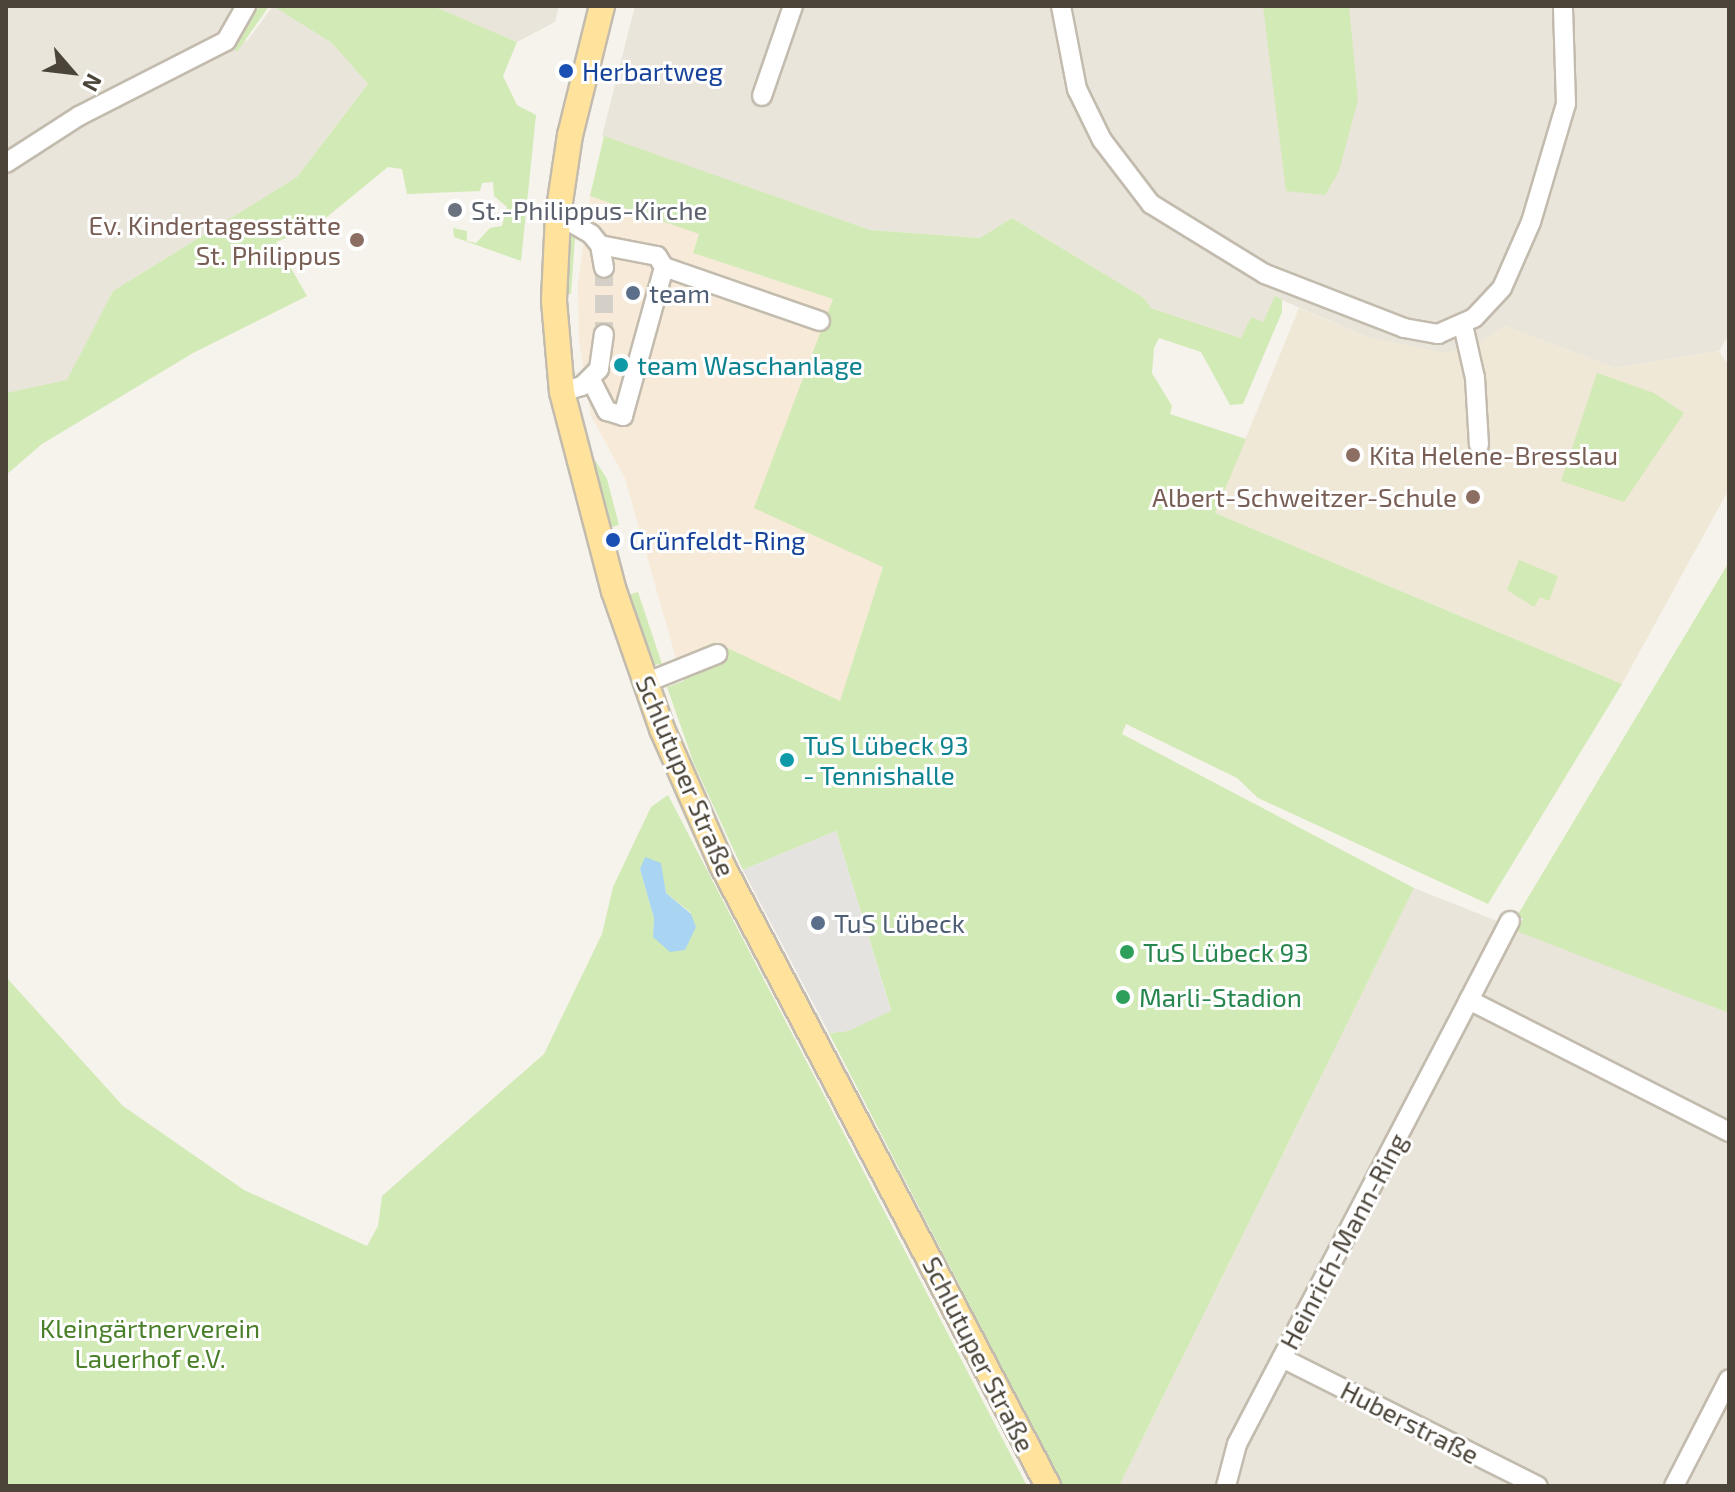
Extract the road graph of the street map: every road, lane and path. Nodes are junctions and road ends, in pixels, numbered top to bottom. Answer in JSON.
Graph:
{"nodes":[{"id":1,"x":246,"y":6,"type":"edge"},
{"id":2,"x":602,"y":6,"type":"edge"},
{"id":3,"x":793,"y":6,"type":"edge"},
{"id":4,"x":1061,"y":6,"type":"edge"},
{"id":5,"x":1563,"y":6,"type":"edge"},
{"id":6,"x":762,"y":96,"type":"dead end"},
{"id":7,"x":6,"y":163,"type":"edge"},
{"id":8,"x":558,"y":215,"type":"junction"},
{"id":9,"x":600,"y":245,"type":"junction"},
{"id":10,"x":664,"y":267,"type":"junction"},
{"id":11,"x":604,"y":268,"type":"tunnel mouth"},
{"id":12,"x":820,"y":321,"type":"dead end"},
{"id":13,"x":1463,"y":325,"type":"junction"},
{"id":14,"x":604,"y":334,"type":"tunnel mouth"},
{"id":15,"x":591,"y":380,"type":"junction"},
{"id":16,"x":562,"y":392,"type":"junction"},
{"id":17,"x":1479,"y":445,"type":"dead end"},
{"id":18,"x":717,"y":654,"type":"dead end"},
{"id":19,"x":645,"y":683,"type":"junction"},
{"id":20,"x":1510,"y":921,"type":"dead end"},
{"id":21,"x":1469,"y":1000,"type":"junction"},
{"id":22,"x":1729,"y":1132,"type":"edge"},
{"id":23,"x":1282,"y":1358,"type":"junction"},
{"id":24,"x":1729,"y":1379,"type":"edge"},
{"id":25,"x":1048,"y":1486,"type":"edge"},
{"id":26,"x":1226,"y":1486,"type":"edge"},
{"id":27,"x":1538,"y":1486,"type":"edge"},
{"id":28,"x":1674,"y":1486,"type":"edge"}],
"edges":[{"from":1,"to":7,"type":"street"},
{"from":2,"to":8,"type":"main road","name":"Schlutuper Straße"},
{"from":3,"to":6,"type":"street"},
{"from":4,"to":13,"type":"street"},
{"from":5,"to":13,"type":"street"},
{"from":8,"to":9,"type":"street"},
{"from":8,"to":16,"type":"main road","name":"Schlutuper Straße"},
{"from":9,"to":10,"type":"street"},
{"from":9,"to":11,"type":"street"},
{"from":10,"to":12,"type":"street"},
{"from":10,"to":15,"type":"street"},
{"from":13,"to":17,"type":"street"},
{"from":14,"to":15,"type":"street"},
{"from":15,"to":16,"type":"street"},
{"from":16,"to":19,"type":"main road","name":"Schlutuper Straße"},
{"from":18,"to":19,"type":"street"},
{"from":19,"to":25,"type":"main road","name":"Schlutuper Straße"},
{"from":20,"to":21,"type":"street","name":"Heinrich-Mann-Ring"},
{"from":21,"to":22,"type":"street"},
{"from":21,"to":23,"type":"street","name":"Heinrich-Mann-Ring"},
{"from":23,"to":26,"type":"street","name":"Heinrich-Mann-Ring"},
{"from":23,"to":27,"type":"street","name":"Huberstraße"},
{"from":24,"to":28,"type":"street"}]}
